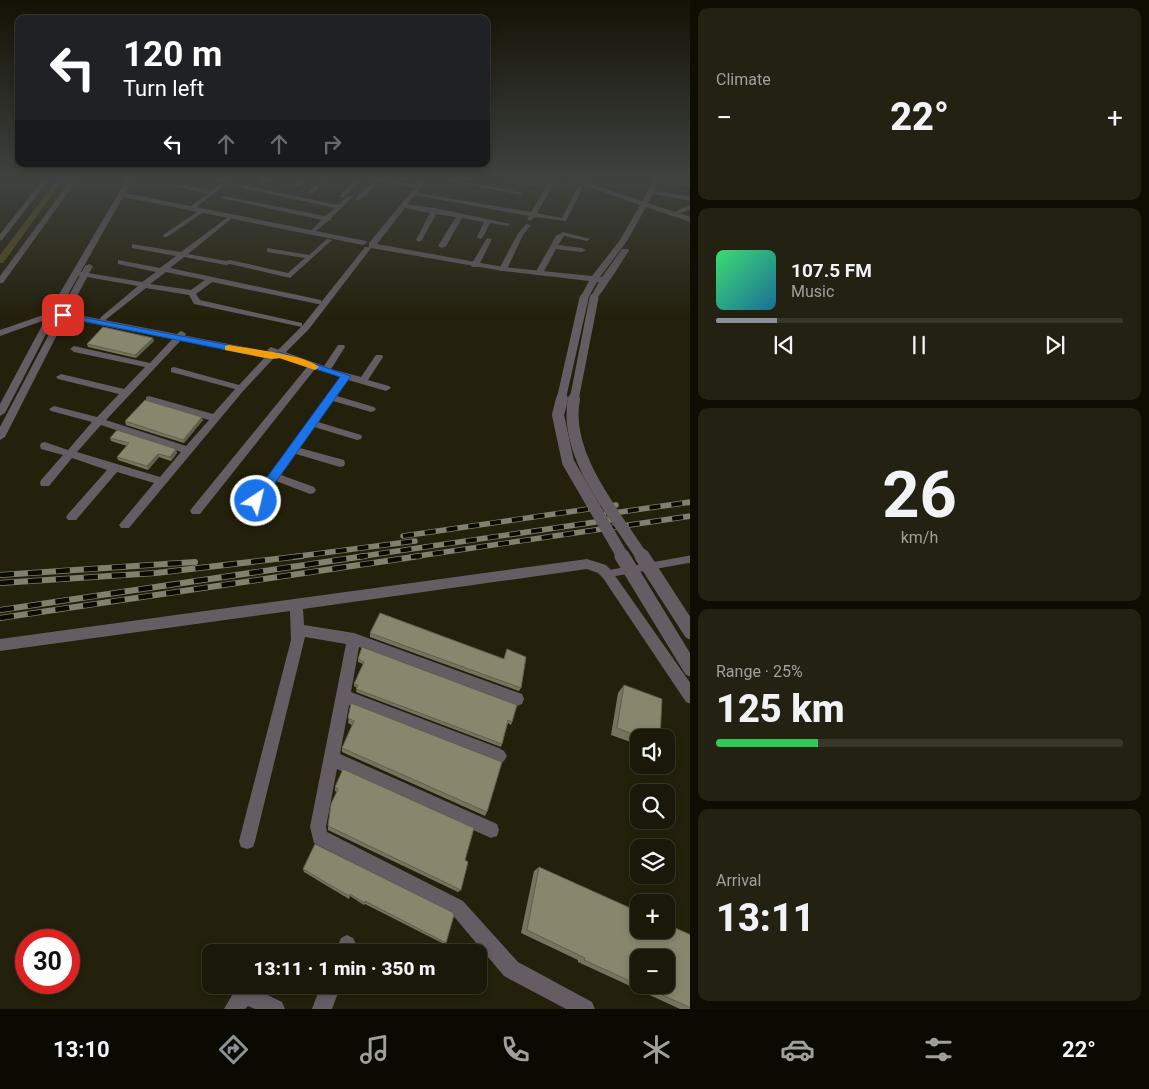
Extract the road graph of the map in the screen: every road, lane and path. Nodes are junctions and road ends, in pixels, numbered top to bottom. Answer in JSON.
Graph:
{"nodes":[{"id":1,"x":12,"y":224,"type":"edge"},
{"id":2,"x":42,"y":224,"type":"edge"},
{"id":3,"x":106,"y":224,"type":"edge"},
{"id":4,"x":110,"y":224,"type":"edge"},
{"id":5,"x":182,"y":224,"type":"edge"},
{"id":6,"x":222,"y":224,"type":"edge"},
{"id":7,"x":252,"y":224,"type":"edge"},
{"id":8,"x":264,"y":224,"type":"edge"},
{"id":9,"x":322,"y":224,"type":"edge"},
{"id":10,"x":385,"y":224,"type":"edge"},
{"id":11,"x":387,"y":224,"type":"edge"},
{"id":12,"x":427,"y":224,"type":"edge"},
{"id":13,"x":455,"y":224,"type":"edge"},
{"id":14,"x":486,"y":224,"type":"edge"},
{"id":15,"x":527,"y":224,"type":"edge"},
{"id":16,"x":635,"y":224,"type":"edge"},
{"id":17,"x":637,"y":224,"type":"edge"},
{"id":18,"x":311,"y":233,"type":"junction"},
{"id":19,"x":165,"y":236,"type":"dead end"},
{"id":20,"x":480,"y":237,"type":"dead end"},
{"id":21,"x":0,"y":239,"type":"edge"},
{"id":22,"x":489,"y":239,"type":"dead end"},
{"id":23,"x":587,"y":239,"type":"dead end"},
{"id":24,"x":329,"y":240,"type":"junction"},
{"id":25,"x":419,"y":240,"type":"dead end"},
{"id":26,"x":135,"y":246,"type":"dead end"},
{"id":27,"x":367,"y":246,"type":"junction"},
{"id":28,"x":442,"y":246,"type":"dead end"},
{"id":29,"x":553,"y":246,"type":"junction"},
{"id":30,"x":270,"y":250,"type":"dead end"},
{"id":31,"x":582,"y":250,"type":"dead end"},
{"id":32,"x":181,"y":256,"type":"junction"},
{"id":33,"x":310,"y":257,"type":"junction"},
{"id":34,"x":121,"y":262,"type":"dead end"},
{"id":35,"x":475,"y":265,"type":"junction"},
{"id":36,"x":503,"y":269,"type":"junction"},
{"id":37,"x":163,"y":270,"type":"junction"},
{"id":38,"x":76,"y":273,"type":"junction"},
{"id":39,"x":539,"y":273,"type":"junction"},
{"id":40,"x":85,"y":274,"type":"junction"},
{"id":41,"x":592,"y":278,"type":"junction"},
{"id":42,"x":211,"y":279,"type":"junction"},
{"id":43,"x":604,"y":280,"type":"junction"},
{"id":44,"x":0,"y":281,"type":"edge"},
{"id":45,"x":144,"y":285,"type":"junction"},
{"id":46,"x":192,"y":294,"type":"junction"},
{"id":47,"x":589,"y":298,"type":"junction"},
{"id":48,"x":318,"y":302,"type":"junction"},
{"id":49,"x":59,"y":312,"type":"junction"},
{"id":50,"x":104,"y":319,"type":"junction"},
{"id":51,"x":299,"y":325,"type":"junction"},
{"id":52,"x":0,"y":333,"type":"edge"},
{"id":53,"x":180,"y":336,"type":"junction"},
{"id":54,"x":341,"y":347,"type":"dead end"},
{"id":55,"x":74,"y":349,"type":"dead end"},
{"id":56,"x":274,"y":354,"type":"junction"},
{"id":57,"x":379,"y":357,"type":"dead end"},
{"id":58,"x":152,"y":366,"type":"junction"},
{"id":59,"x":313,"y":366,"type":"junction"},
{"id":60,"x":174,"y":370,"type":"dead end"},
{"id":61,"x":326,"y":370,"type":"junction"},
{"id":62,"x":346,"y":376,"type":"junction"},
{"id":63,"x":61,"y":377,"type":"dead end"},
{"id":64,"x":363,"y":381,"type":"junction"},
{"id":65,"x":240,"y":388,"type":"junction"},
{"id":66,"x":386,"y":388,"type":"dead end"},
{"id":67,"x":126,"y":393,"type":"junction"},
{"id":68,"x":330,"y":397,"type":"junction"},
{"id":69,"x":148,"y":399,"type":"edge"},
{"id":70,"x":54,"y":409,"type":"dead end"},
{"id":71,"x":371,"y":409,"type":"dead end"},
{"id":72,"x":0,"y":413,"type":"edge"},
{"id":73,"x":215,"y":418,"type":"junction"},
{"id":74,"x":99,"y":421,"type":"junction"},
{"id":75,"x":311,"y":422,"type":"junction"},
{"id":76,"x":0,"y":437,"type":"edge"},
{"id":77,"x":357,"y":437,"type":"dead end"},
{"id":78,"x":45,"y":446,"type":"dead end"},
{"id":79,"x":292,"y":449,"type":"junction"},
{"id":80,"x":188,"y":450,"type":"junction"},
{"id":81,"x":71,"y":453,"type":"junction"},
{"id":82,"x":340,"y":463,"type":"dead end"},
{"id":83,"x":114,"y":468,"type":"junction"},
{"id":84,"x":273,"y":476,"type":"junction"},
{"id":85,"x":162,"y":482,"type":"junction"},
{"id":86,"x":45,"y":483,"type":"dead end"},
{"id":87,"x":310,"y":490,"type":"dead end"},
{"id":88,"x":256,"y":501,"type":"dead end"},
{"id":89,"x":196,"y":511,"type":"dead end"},
{"id":90,"x":72,"y":517,"type":"dead end"},
{"id":91,"x":125,"y":525,"type":"dead end"},
{"id":92,"x":690,"y":559,"type":"edge"},
{"id":93,"x":607,"y":574,"type":"junction"},
{"id":94,"x":296,"y":604,"type":"junction"},
{"id":95,"x":298,"y":630,"type":"junction"},
{"id":96,"x":690,"y":632,"type":"edge"},
{"id":97,"x":354,"y":638,"type":"junction"},
{"id":98,"x":0,"y":645,"type":"edge"},
{"id":99,"x":690,"y":669,"type":"edge"},
{"id":100,"x":343,"y":696,"type":"junction"},
{"id":101,"x":690,"y":697,"type":"edge"},
{"id":102,"x":517,"y":699,"type":"dead end"},
{"id":103,"x":499,"y":756,"type":"dead end"},
{"id":104,"x":331,"y":758,"type":"junction"},
{"id":105,"x":491,"y":830,"type":"dead end"},
{"id":106,"x":247,"y":841,"type":"dead end"},
{"id":107,"x":328,"y":994,"type":"edge"},
{"id":108,"x":234,"y":1009,"type":"edge"},
{"id":109,"x":275,"y":1009,"type":"edge"},
{"id":110,"x":322,"y":1009,"type":"edge"},
{"id":111,"x":585,"y":1009,"type":"edge"}],
"edges":[{"from":1,"to":21,"type":"street"},
{"from":2,"to":44,"type":"street"},
{"from":3,"to":38,"type":"street"},
{"from":4,"to":40,"type":"street"},
{"from":5,"to":19,"type":"street"},
{"from":6,"to":32,"type":"street"},
{"from":7,"to":24,"type":"street"},
{"from":8,"to":18,"type":"street"},
{"from":9,"to":18,"type":"street"},
{"from":10,"to":27,"type":"street"},
{"from":11,"to":27,"type":"street"},
{"from":12,"to":25,"type":"street"},
{"from":13,"to":28,"type":"street"},
{"from":14,"to":20,"type":"street"},
{"from":15,"to":36,"type":"street"},
{"from":16,"to":41,"type":"street"},
{"from":17,"to":43,"type":"street"},
{"from":18,"to":27,"type":"street"},
{"from":22,"to":35,"type":"street"},
{"from":23,"to":29,"type":"street"},
{"from":24,"to":27,"type":"street"},
{"from":24,"to":33,"type":"street"},
{"from":26,"to":32,"type":"street"},
{"from":27,"to":35,"type":"street"},
{"from":27,"to":48,"type":"street"},
{"from":27,"to":56,"type":"street"},
{"from":29,"to":31,"type":"street"},
{"from":29,"to":39,"type":"street"},
{"from":30,"to":33,"type":"street"},
{"from":32,"to":33,"type":"street"},
{"from":32,"to":37,"type":"street"},
{"from":34,"to":37,"type":"street"},
{"from":35,"to":36,"type":"street"},
{"from":36,"to":39,"type":"street"},
{"from":37,"to":42,"type":"street"},
{"from":37,"to":45,"type":"street"},
{"from":38,"to":40,"type":"street"},
{"from":38,"to":49,"type":"street"},
{"from":39,"to":41,"type":"street"},
{"from":40,"to":45,"type":"street"},
{"from":40,"to":49,"type":"street"},
{"from":41,"to":43,"type":"street"},
{"from":41,"to":47,"type":"street"},
{"from":42,"to":46,"type":"street"},
{"from":42,"to":48,"type":"street"},
{"from":43,"to":47,"type":"street"},
{"from":45,"to":46,"type":"street"},
{"from":45,"to":50,"type":"street"},
{"from":46,"to":51,"type":"street"},
{"from":47,"to":96,"type":"street","bridge":true},
{"from":47,"to":99,"type":"street","bridge":true},
{"from":48,"to":51,"type":"street"},
{"from":49,"to":50,"type":"street"},
{"from":49,"to":52,"type":"street"},
{"from":49,"to":53,"type":"street"},
{"from":49,"to":72,"type":"street"},
{"from":49,"to":76,"type":"street"},
{"from":50,"to":53,"type":"street"},
{"from":51,"to":56,"type":"street"},
{"from":53,"to":56,"type":"street"},
{"from":53,"to":58,"type":"street"},
{"from":54,"to":61,"type":"street"},
{"from":55,"to":58,"type":"street"},
{"from":56,"to":59,"type":"street"},
{"from":56,"to":65,"type":"street"},
{"from":57,"to":64,"type":"street"},
{"from":58,"to":67,"type":"street"},
{"from":59,"to":61,"type":"street"},
{"from":59,"to":89,"type":"street"},
{"from":60,"to":65,"type":"street"},
{"from":61,"to":62,"type":"street"},
{"from":62,"to":64,"type":"street"},
{"from":62,"to":68,"type":"street"},
{"from":63,"to":67,"type":"street"},
{"from":64,"to":66,"type":"street"},
{"from":65,"to":73,"type":"street"},
{"from":67,"to":74,"type":"street"},
{"from":68,"to":71,"type":"street"},
{"from":68,"to":75,"type":"street"},
{"from":69,"to":73,"type":"street"},
{"from":70,"to":74,"type":"street"},
{"from":73,"to":80,"type":"street"},
{"from":74,"to":80,"type":"street"},
{"from":74,"to":81,"type":"street"},
{"from":75,"to":77,"type":"street"},
{"from":75,"to":79,"type":"street"},
{"from":78,"to":81,"type":"street"},
{"from":79,"to":82,"type":"street"},
{"from":79,"to":84,"type":"street"},
{"from":80,"to":85,"type":"street"},
{"from":81,"to":83,"type":"street"},
{"from":81,"to":86,"type":"street"},
{"from":83,"to":85,"type":"street"},
{"from":83,"to":90,"type":"street"},
{"from":84,"to":87,"type":"street"},
{"from":84,"to":88,"type":"street"},
{"from":85,"to":91,"type":"street"},
{"from":92,"to":93,"type":"lane"},
{"from":93,"to":94,"type":"street"},
{"from":93,"to":101,"type":"street"},
{"from":94,"to":95,"type":"street"},
{"from":94,"to":98,"type":"street"},
{"from":95,"to":97,"type":"street"},
{"from":95,"to":106,"type":"street"},
{"from":97,"to":100,"type":"street"},
{"from":97,"to":102,"type":"street"},
{"from":100,"to":103,"type":"street"},
{"from":100,"to":104,"type":"street"},
{"from":104,"to":105,"type":"street"},
{"from":104,"to":111,"type":"street"},
{"from":107,"to":110,"type":"street"},
{"from":108,"to":109,"type":"street"}]}
